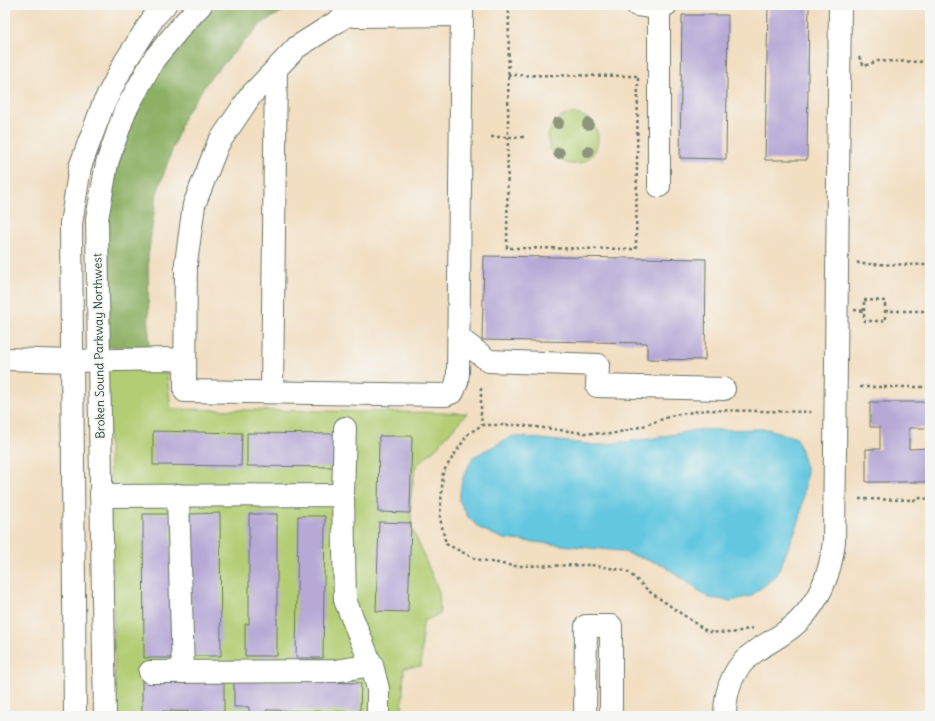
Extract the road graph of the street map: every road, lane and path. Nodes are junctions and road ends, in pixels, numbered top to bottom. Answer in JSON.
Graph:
{"nodes":[{"id":1,"x":165,"y":5,"type":"edge"},
{"id":2,"x":201,"y":5,"type":"edge"},
{"id":3,"x":373,"y":5,"type":"edge"},
{"id":4,"x":509,"y":5,"type":"edge"},
{"id":5,"x":637,"y":5,"type":"edge"},
{"id":6,"x":840,"y":5,"type":"edge"},
{"id":7,"x":662,"y":6,"type":"edge"},
{"id":8,"x":462,"y":10,"type":"edge"},
{"id":9,"x":346,"y":16,"type":"junction"},
{"id":10,"x":858,"y":55,"type":"dead end"},
{"id":11,"x":930,"y":62,"type":"edge"},
{"id":12,"x":276,"y":69,"type":"junction"},
{"id":13,"x":508,"y":75,"type":"junction"},
{"id":14,"x":491,"y":137,"type":"dead end"},
{"id":15,"x":508,"y":137,"type":"junction"},
{"id":16,"x":525,"y":137,"type":"dead end"},
{"id":17,"x":659,"y":186,"type":"dead end"},
{"id":18,"x":856,"y":262,"type":"dead end"},
{"id":19,"x":930,"y":265,"type":"edge"},
{"id":20,"x":885,"y":311,"type":"junction"},
{"id":21,"x":930,"y":311,"type":"edge"},
{"id":22,"x":459,"y":338,"type":"junction"},
{"id":23,"x":5,"y":359,"type":"edge"},
{"id":24,"x":98,"y":360,"type":"junction"},
{"id":25,"x":185,"y":360,"type":"junction"},
{"id":26,"x":72,"y":361,"type":"junction"},
{"id":27,"x":860,"y":386,"type":"dead end"},
{"id":28,"x":930,"y":387,"type":"edge"},
{"id":29,"x":481,"y":388,"type":"dead end"},
{"id":30,"x":724,"y":389,"type":"dead end"},
{"id":31,"x":272,"y":392,"type":"junction"},
{"id":32,"x":814,"y":412,"type":"dead end"},
{"id":33,"x":482,"y":425,"type":"junction"},
{"id":34,"x":345,"y":428,"type":"dead end"},
{"id":35,"x":178,"y":495,"type":"junction"},
{"id":36,"x":343,"y":495,"type":"junction"},
{"id":37,"x":101,"y":496,"type":"junction"},
{"id":38,"x":859,"y":499,"type":"dead end"},
{"id":39,"x":930,"y":499,"type":"edge"},
{"id":40,"x":757,"y":626,"type":"dead end"},
{"id":41,"x":372,"y":665,"type":"junction"},
{"id":42,"x":150,"y":672,"type":"dead end"},
{"id":43,"x":183,"y":672,"type":"junction"},
{"id":44,"x":611,"y":683,"type":"junction"},
{"id":45,"x":586,"y":686,"type":"junction"},
{"id":46,"x":75,"y":716,"type":"edge"},
{"id":47,"x":105,"y":716,"type":"edge"},
{"id":48,"x":378,"y":716,"type":"edge"},
{"id":49,"x":585,"y":716,"type":"edge"},
{"id":50,"x":611,"y":716,"type":"edge"},
{"id":51,"x":725,"y":716,"type":"edge"}],
"edges":[{"from":1,"to":26,"type":"street"},
{"from":2,"to":24,"type":"street","name":"Broken Sound Parkway Northwest"},
{"from":3,"to":9,"type":"street"},
{"from":4,"to":13,"type":"path"},
{"from":5,"to":7,"type":"street"},
{"from":6,"to":51,"type":"street"},
{"from":7,"to":17,"type":"street"},
{"from":8,"to":9,"type":"street"},
{"from":8,"to":22,"type":"street"},
{"from":9,"to":12,"type":"street"},
{"from":10,"to":11,"type":"path"},
{"from":12,"to":25,"type":"street"},
{"from":12,"to":31,"type":"street"},
{"from":13,"to":15,"type":"path"},
{"from":13,"to":15,"type":"path"},
{"from":14,"to":15,"type":"path"},
{"from":15,"to":16,"type":"path"},
{"from":18,"to":19,"type":"path"},
{"from":20,"to":20,"type":"path"},
{"from":20,"to":21,"type":"path"},
{"from":22,"to":30,"type":"street"},
{"from":22,"to":31,"type":"street"},
{"from":23,"to":26,"type":"street"},
{"from":24,"to":25,"type":"street"},
{"from":24,"to":26,"type":"street"},
{"from":24,"to":37,"type":"street","name":"Broken Sound Parkway Northwest"},
{"from":25,"to":31,"type":"street"},
{"from":26,"to":46,"type":"street"},
{"from":27,"to":28,"type":"path"},
{"from":29,"to":33,"type":"path"},
{"from":32,"to":33,"type":"path"},
{"from":33,"to":40,"type":"path"},
{"from":34,"to":36,"type":"street"},
{"from":35,"to":36,"type":"street"},
{"from":35,"to":37,"type":"street"},
{"from":35,"to":43,"type":"street"},
{"from":36,"to":41,"type":"street"},
{"from":37,"to":47,"type":"street","name":"Broken Sound Parkway Northwest"},
{"from":38,"to":39,"type":"path"},
{"from":41,"to":43,"type":"street"},
{"from":41,"to":48,"type":"street"},
{"from":42,"to":43,"type":"street"},
{"from":44,"to":45,"type":"street"},
{"from":44,"to":45,"type":"street"},
{"from":44,"to":50,"type":"street"},
{"from":45,"to":49,"type":"street"}]}
